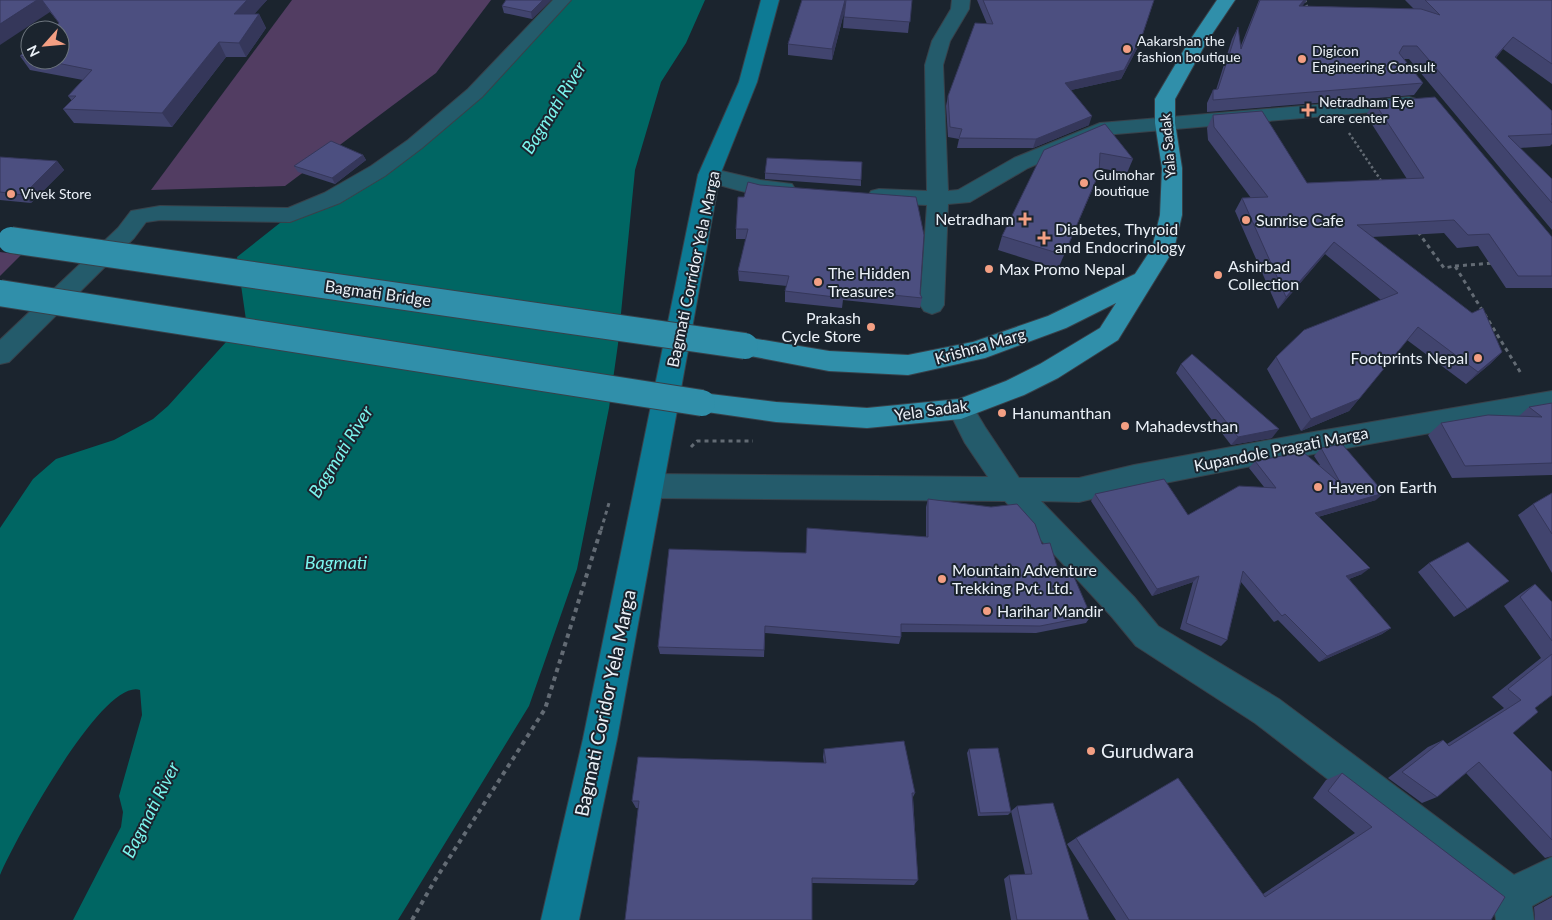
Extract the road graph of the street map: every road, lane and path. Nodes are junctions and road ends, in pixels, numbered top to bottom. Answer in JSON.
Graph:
{"nodes":[{"id":1,"x":562,"y":0,"type":"edge"},
{"id":2,"x":770,"y":0,"type":"edge"},
{"id":3,"x":961,"y":0,"type":"edge"},
{"id":4,"x":1226,"y":0,"type":"edge"},
{"id":5,"x":1305,"y":0,"type":"edge"},
{"id":6,"x":1310,"y":19,"type":"edge"},
{"id":7,"x":1335,"y":113,"type":"junction"},
{"id":8,"x":1165,"y":123,"type":"junction"},
{"id":9,"x":709,"y":175,"type":"junction"},
{"id":10,"x":1386,"y":187,"type":"edge"},
{"id":11,"x":806,"y":190,"type":"edge"},
{"id":12,"x":862,"y":194,"type":"edge"},
{"id":13,"x":938,"y":198,"type":"junction"},
{"id":14,"x":1415,"y":227,"type":"edge"},
{"id":15,"x":5,"y":240,"type":"edge"},
{"id":16,"x":1504,"y":263,"type":"edge"},
{"id":17,"x":1455,"y":266,"type":"junction"},
{"id":18,"x":1144,"y":280,"type":"junction"},
{"id":19,"x":0,"y":293,"type":"edge"},
{"id":20,"x":932,"y":306,"type":"dead end"},
{"id":21,"x":745,"y":346,"type":"joint"},
{"id":22,"x":0,"y":355,"type":"edge"},
{"id":23,"x":1546,"y":402,"type":"edge"},
{"id":24,"x":961,"y":409,"type":"junction"},
{"id":25,"x":649,"y":486,"type":"junction"},
{"id":26,"x":1011,"y":489,"type":"junction"},
{"id":27,"x":1552,"y":876,"type":"edge"},
{"id":28,"x":1514,"y":908,"type":"edge"},
{"id":29,"x":412,"y":920,"type":"edge"},
{"id":30,"x":560,"y":920,"type":"edge"}],
"edges":[{"from":1,"to":22,"type":"street"},
{"from":2,"to":9,"type":"main road","name":"Bagmati Corridor Yela Marga"},
{"from":3,"to":13,"type":"street"},
{"from":4,"to":8,"type":"main road","name":"Yala Sadak"},
{"from":5,"to":6,"type":"path"},
{"from":7,"to":8,"type":"street"},
{"from":7,"to":8,"type":"street"},
{"from":7,"to":10,"type":"path"},
{"from":8,"to":13,"type":"street"},
{"from":8,"to":18,"type":"main road","name":"Yala Sadak"},
{"from":9,"to":11,"type":"street"},
{"from":9,"to":25,"type":"main road","name":"Bagmati Corridor Yela Marga"},
{"from":12,"to":13,"type":"street"},
{"from":13,"to":20,"type":"street"},
{"from":14,"to":17,"type":"path"},
{"from":15,"to":21,"type":"main road","name":"Bagmati Bridge","bridge":true},
{"from":16,"to":17,"type":"path"},
{"from":17,"to":23,"type":"path"},
{"from":18,"to":21,"type":"main road","name":"Krishna Marg"},
{"from":18,"to":24,"type":"main road","name":"Yela Sadak"},
{"from":19,"to":24,"type":"main road","name":"Yela Sadak","bridge":true},
{"from":23,"to":26,"type":"street","name":"Kupandole Pragati Marga"},
{"from":24,"to":26,"type":"street"},
{"from":25,"to":26,"type":"street","name":"Kupandole Pragati Marga"},
{"from":25,"to":29,"type":"path"},
{"from":25,"to":30,"type":"main road","name":"Bagmati Coridor Yela Marga"},
{"from":26,"to":28,"type":"street"},
{"from":27,"to":28,"type":"street"}]}
